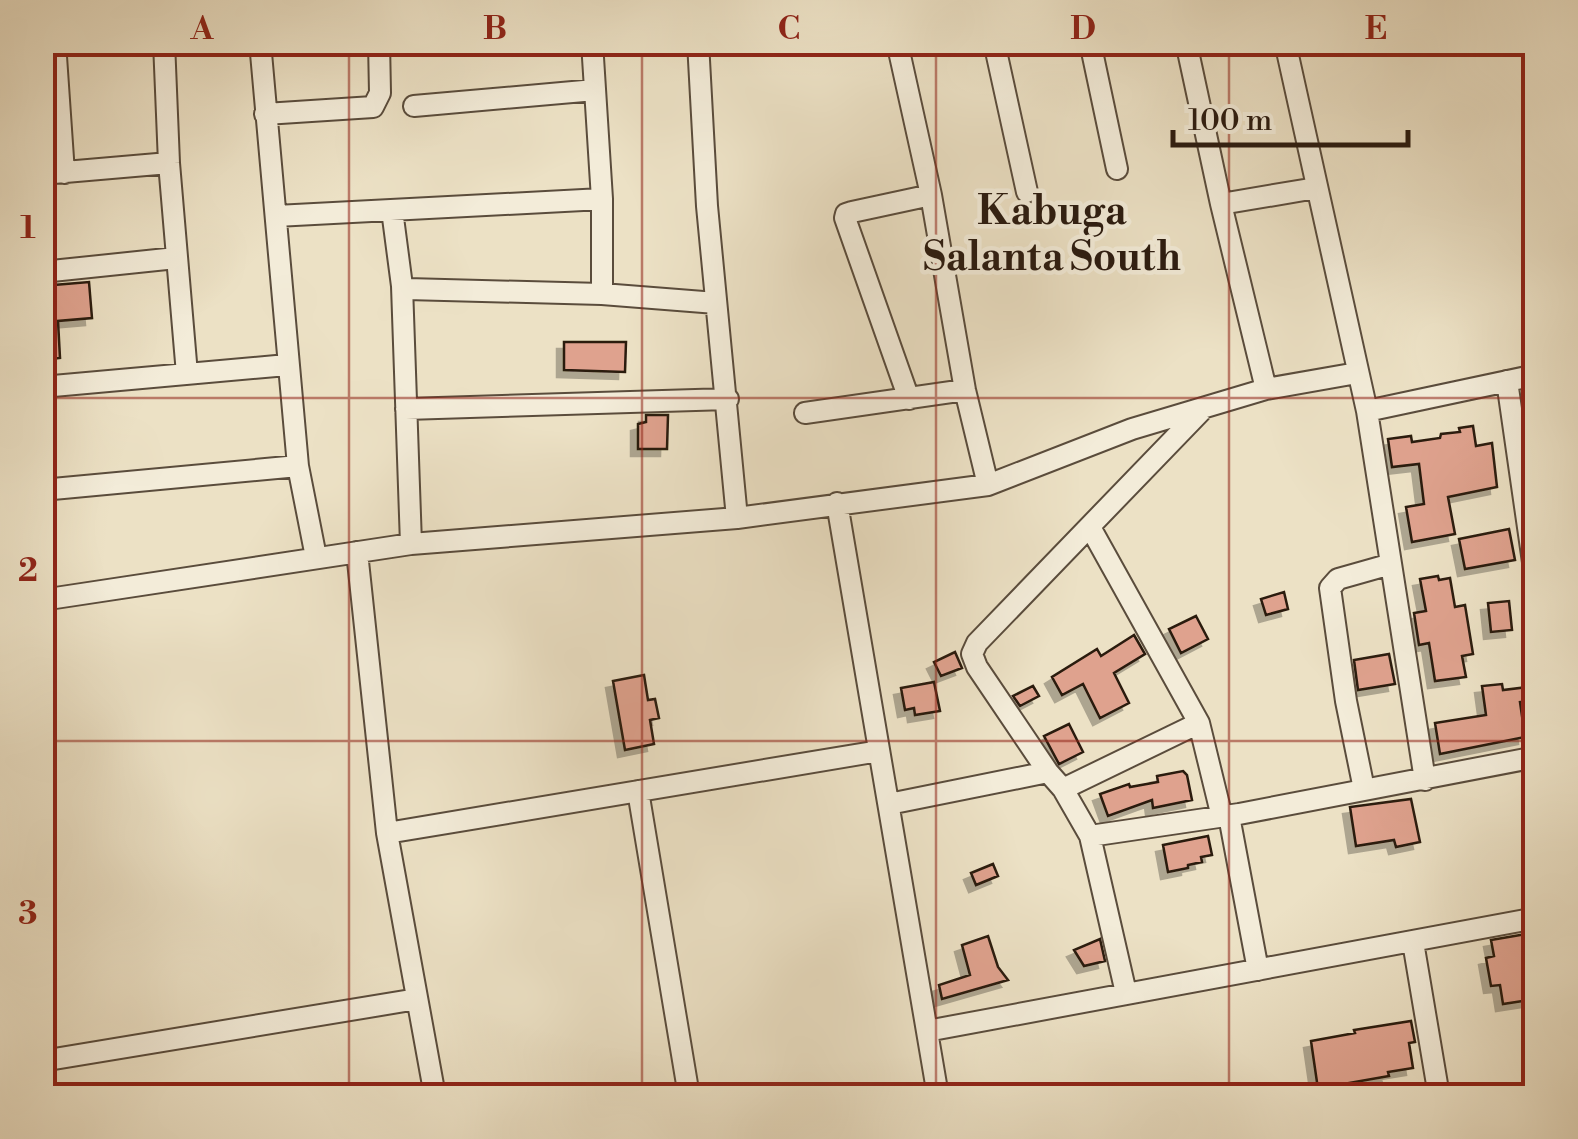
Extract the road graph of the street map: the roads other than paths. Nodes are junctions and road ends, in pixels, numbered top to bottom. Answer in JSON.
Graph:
{"nodes":[{"id":1,"x":56,"y":42,"type":"edge"},
{"id":2,"x":164,"y":42,"type":"edge"},
{"id":3,"x":260,"y":42,"type":"edge"},
{"id":4,"x":378,"y":42,"type":"edge"},
{"id":5,"x":433,"y":42,"type":"edge"},
{"id":6,"x":592,"y":42,"type":"edge"},
{"id":7,"x":698,"y":42,"type":"edge"},
{"id":8,"x":897,"y":42,"type":"edge"},
{"id":9,"x":994,"y":42,"type":"edge"},
{"id":10,"x":1090,"y":42,"type":"edge"},
{"id":11,"x":1186,"y":42,"type":"edge"},
{"id":12,"x":1284,"y":42,"type":"edge"},
{"id":13,"x":406,"y":45,"type":"dead end"},
{"id":14,"x":595,"y":90,"type":"junction"},
{"id":15,"x":414,"y":106,"type":"dead end"},
{"id":16,"x":265,"y":114,"type":"junction"},
{"id":17,"x":169,"y":163,"type":"junction"},
{"id":18,"x":1117,"y":170,"type":"dead end"},
{"id":19,"x":53,"y":173,"type":"edge"},
{"id":20,"x":1316,"y":188,"type":"junction"},
{"id":21,"x":1027,"y":192,"type":"dead end"},
{"id":22,"x":931,"y":195,"type":"junction"},
{"id":23,"x":602,"y":199,"type":"junction"},
{"id":24,"x":1221,"y":204,"type":"junction"},
{"id":25,"x":392,"y":210,"type":"junction"},
{"id":26,"x":276,"y":216,"type":"junction"},
{"id":27,"x":176,"y":258,"type":"junction"},
{"id":28,"x":42,"y":272,"type":"edge"},
{"id":29,"x":402,"y":286,"type":"junction"},
{"id":30,"x":602,"y":294,"type":"junction"},
{"id":31,"x":716,"y":303,"type":"junction"},
{"id":32,"x":288,"y":365,"type":"junction"},
{"id":33,"x":1358,"y":372,"type":"junction"},
{"id":34,"x":187,"y":374,"type":"junction"},
{"id":35,"x":1536,"y":375,"type":"edge"},
{"id":36,"x":1507,"y":381,"type":"junction"},
{"id":37,"x":42,"y":387,"type":"edge"},
{"id":38,"x":1266,"y":389,"type":"junction"},
{"id":39,"x":965,"y":390,"type":"junction"},
{"id":40,"x":728,"y":399,"type":"junction"},
{"id":41,"x":908,"y":399,"type":"junction"},
{"id":42,"x":1204,"y":408,"type":"junction"},
{"id":43,"x":406,"y":409,"type":"junction"},
{"id":44,"x":1366,"y":410,"type":"junction"},
{"id":45,"x":805,"y":413,"type":"dead end"},
{"id":46,"x":298,"y":466,"type":"junction"},
{"id":47,"x":988,"y":485,"type":"junction"},
{"id":48,"x":42,"y":490,"type":"edge"},
{"id":49,"x":837,"y":503,"type":"junction"},
{"id":50,"x":737,"y":518,"type":"junction"},
{"id":51,"x":1090,"y":527,"type":"junction"},
{"id":52,"x":411,"y":544,"type":"junction"},
{"id":53,"x":357,"y":552,"type":"junction"},
{"id":54,"x":316,"y":557,"type":"junction"},
{"id":55,"x":1391,"y":564,"type":"junction"},
{"id":56,"x":1536,"y":583,"type":"edge"},
{"id":57,"x":42,"y":600,"type":"edge"},
{"id":58,"x":1199,"y":723,"type":"junction"},
{"id":59,"x":880,"y":751,"type":"junction"},
{"id":60,"x":1536,"y":758,"type":"edge"},
{"id":61,"x":1048,"y":772,"type":"junction"},
{"id":62,"x":1425,"y":780,"type":"junction"},
{"id":63,"x":1063,"y":789,"type":"junction"},
{"id":64,"x":1364,"y":789,"type":"junction"},
{"id":65,"x":638,"y":792,"type":"junction"},
{"id":66,"x":888,"y":804,"type":"junction"},
{"id":67,"x":1226,"y":816,"type":"junction"},
{"id":68,"x":387,"y":832,"type":"junction"},
{"id":69,"x":1090,"y":836,"type":"junction"},
{"id":70,"x":1536,"y":918,"type":"edge"},
{"id":71,"x":1413,"y":942,"type":"junction"},
{"id":72,"x":1258,"y":970,"type":"junction"},
{"id":73,"x":1126,"y":993,"type":"junction"},
{"id":74,"x":417,"y":999,"type":"junction"},
{"id":75,"x":927,"y":1031,"type":"junction"},
{"id":76,"x":42,"y":1061,"type":"edge"},
{"id":77,"x":435,"y":1096,"type":"edge"},
{"id":78,"x":690,"y":1096,"type":"edge"},
{"id":79,"x":938,"y":1096,"type":"edge"},
{"id":80,"x":1440,"y":1096,"type":"edge"}],
"edges":[{"from":1,"to":19,"type":"street"},
{"from":2,"to":17,"type":"street"},
{"from":3,"to":16,"type":"street"},
{"from":4,"to":16,"type":"street"},
{"from":5,"to":13,"type":"street"},
{"from":6,"to":14,"type":"street"},
{"from":7,"to":31,"type":"street"},
{"from":8,"to":22,"type":"street"},
{"from":9,"to":21,"type":"street"},
{"from":10,"to":18,"type":"street"},
{"from":11,"to":24,"type":"street"},
{"from":12,"to":20,"type":"street"},
{"from":14,"to":15,"type":"street"},
{"from":14,"to":23,"type":"street"},
{"from":16,"to":26,"type":"street"},
{"from":17,"to":19,"type":"street"},
{"from":17,"to":27,"type":"street"},
{"from":20,"to":24,"type":"street"},
{"from":20,"to":33,"type":"street"},
{"from":22,"to":39,"type":"street"},
{"from":22,"to":41,"type":"street"},
{"from":23,"to":25,"type":"street"},
{"from":23,"to":30,"type":"street"},
{"from":24,"to":38,"type":"street"},
{"from":25,"to":26,"type":"street"},
{"from":25,"to":29,"type":"street"},
{"from":26,"to":32,"type":"street"},
{"from":27,"to":28,"type":"street"},
{"from":27,"to":34,"type":"street"},
{"from":29,"to":30,"type":"street"},
{"from":29,"to":43,"type":"street"},
{"from":30,"to":31,"type":"street"},
{"from":31,"to":40,"type":"street"},
{"from":32,"to":34,"type":"street"},
{"from":32,"to":46,"type":"street"},
{"from":33,"to":38,"type":"street"},
{"from":33,"to":44,"type":"street"},
{"from":34,"to":37,"type":"street"},
{"from":35,"to":36,"type":"street"},
{"from":36,"to":44,"type":"street"},
{"from":36,"to":56,"type":"street"},
{"from":38,"to":42,"type":"street"},
{"from":39,"to":41,"type":"street"},
{"from":39,"to":47,"type":"street"},
{"from":40,"to":43,"type":"street"},
{"from":40,"to":50,"type":"street"},
{"from":41,"to":45,"type":"street"},
{"from":42,"to":47,"type":"street"},
{"from":42,"to":51,"type":"street"},
{"from":43,"to":52,"type":"street"},
{"from":44,"to":55,"type":"street"},
{"from":46,"to":48,"type":"street"},
{"from":46,"to":54,"type":"street"},
{"from":47,"to":49,"type":"street"},
{"from":49,"to":50,"type":"street"},
{"from":49,"to":59,"type":"street"},
{"from":50,"to":52,"type":"street"},
{"from":51,"to":58,"type":"street"},
{"from":51,"to":61,"type":"street"},
{"from":52,"to":53,"type":"street"},
{"from":53,"to":54,"type":"street"},
{"from":53,"to":68,"type":"street"},
{"from":54,"to":57,"type":"street"},
{"from":55,"to":62,"type":"street"},
{"from":55,"to":64,"type":"street"},
{"from":58,"to":63,"type":"street"},
{"from":58,"to":67,"type":"street"},
{"from":59,"to":65,"type":"street"},
{"from":59,"to":66,"type":"street"},
{"from":60,"to":62,"type":"street"},
{"from":61,"to":63,"type":"street"},
{"from":61,"to":66,"type":"street"},
{"from":62,"to":64,"type":"street"},
{"from":63,"to":69,"type":"street"},
{"from":64,"to":67,"type":"street"},
{"from":65,"to":68,"type":"street"},
{"from":65,"to":78,"type":"street"},
{"from":66,"to":75,"type":"street"},
{"from":67,"to":69,"type":"street"},
{"from":67,"to":72,"type":"street"},
{"from":68,"to":74,"type":"street"},
{"from":69,"to":73,"type":"street"},
{"from":70,"to":71,"type":"street"},
{"from":71,"to":72,"type":"street"},
{"from":71,"to":80,"type":"street"},
{"from":72,"to":73,"type":"street"},
{"from":73,"to":75,"type":"street"},
{"from":74,"to":76,"type":"street"},
{"from":74,"to":77,"type":"street"},
{"from":75,"to":79,"type":"street"}]}
